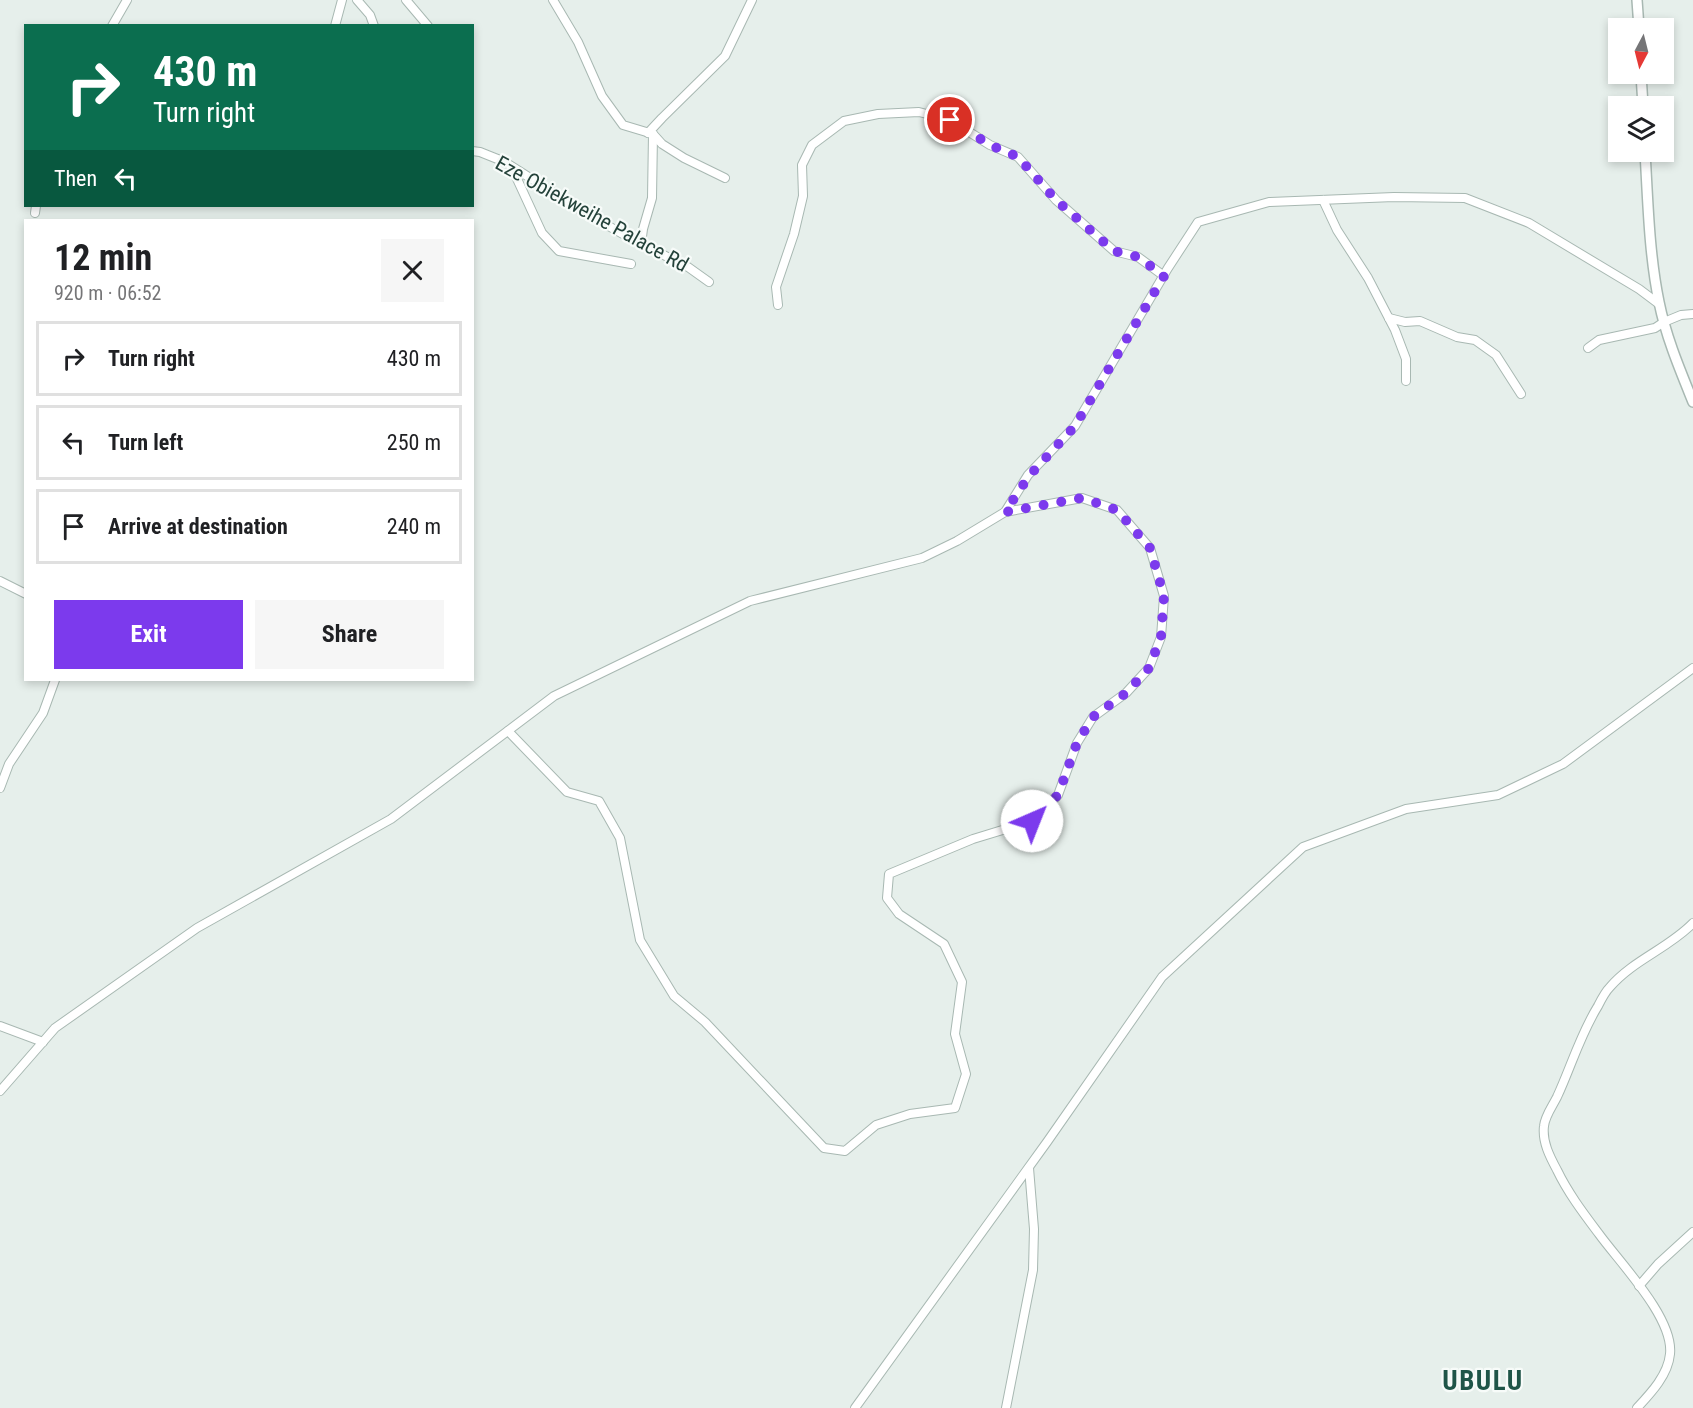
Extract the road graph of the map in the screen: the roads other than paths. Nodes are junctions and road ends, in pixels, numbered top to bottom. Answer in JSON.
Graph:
{"nodes":[{"id":1,"x":127,"y":0,"type":"edge"},
{"id":2,"x":342,"y":0,"type":"edge"},
{"id":3,"x":357,"y":0,"type":"edge"},
{"id":4,"x":406,"y":0,"type":"edge"},
{"id":5,"x":553,"y":0,"type":"edge"},
{"id":6,"x":752,"y":0,"type":"edge"},
{"id":7,"x":1638,"y":0,"type":"edge"},
{"id":8,"x":1639,"y":18,"type":"edge"},
{"id":9,"x":113,"y":24,"type":"edge"},
{"id":10,"x":336,"y":24,"type":"edge"},
{"id":11,"x":373,"y":24,"type":"edge"},
{"id":12,"x":426,"y":24,"type":"edge"},
{"id":13,"x":651,"y":134,"type":"junction"},
{"id":14,"x":474,"y":151,"type":"edge"},
{"id":15,"x":1646,"y":162,"type":"edge"},
{"id":16,"x":511,"y":166,"type":"junction"},
{"id":17,"x":725,"y":178,"type":"dead end"},
{"id":18,"x":1323,"y":200,"type":"junction"},
{"id":19,"x":641,"y":244,"type":"junction"},
{"id":20,"x":631,"y":264,"type":"dead end"},
{"id":21,"x":1164,"y":276,"type":"junction"},
{"id":22,"x":710,"y":282,"type":"dead end"},
{"id":23,"x":1659,"y":304,"type":"junction"},
{"id":24,"x":778,"y":305,"type":"dead end"},
{"id":25,"x":1693,"y":314,"type":"edge"},
{"id":26,"x":1389,"y":318,"type":"junction"},
{"id":27,"x":1664,"y":321,"type":"junction"},
{"id":28,"x":1588,"y":348,"type":"dead end"},
{"id":29,"x":1406,"y":381,"type":"dead end"},
{"id":30,"x":1521,"y":394,"type":"dead end"},
{"id":31,"x":1693,"y":402,"type":"edge"},
{"id":32,"x":1005,"y":512,"type":"junction"},
{"id":33,"x":0,"y":581,"type":"edge"},
{"id":34,"x":24,"y":593,"type":"edge"},
{"id":35,"x":1693,"y":668,"type":"edge"},
{"id":36,"x":55,"y":681,"type":"edge"},
{"id":37,"x":508,"y":730,"type":"junction"},
{"id":38,"x":0,"y":788,"type":"edge"},
{"id":39,"x":1693,"y":923,"type":"edge"},
{"id":40,"x":0,"y":1026,"type":"edge"},
{"id":41,"x":43,"y":1042,"type":"junction"},
{"id":42,"x":0,"y":1091,"type":"edge"},
{"id":43,"x":1029,"y":1168,"type":"junction"},
{"id":44,"x":1693,"y":1232,"type":"edge"},
{"id":45,"x":1640,"y":1286,"type":"junction"},
{"id":46,"x":855,"y":1408,"type":"edge"},
{"id":47,"x":1006,"y":1408,"type":"edge"},
{"id":48,"x":1637,"y":1408,"type":"edge"}],
"edges":[{"from":1,"to":9,"type":"street"},
{"from":2,"to":10,"type":"street"},
{"from":3,"to":11,"type":"street"},
{"from":4,"to":12,"type":"street"},
{"from":5,"to":13,"type":"street"},
{"from":6,"to":13,"type":"street"},
{"from":7,"to":8,"type":"street"},
{"from":13,"to":17,"type":"street"},
{"from":13,"to":19,"type":"street"},
{"from":14,"to":16,"type":"street","name":"Eze Obiekweihe Palace Rd"},
{"from":15,"to":23,"type":"street"},
{"from":16,"to":19,"type":"street","name":"Eze Obiekweihe Palace Rd"},
{"from":16,"to":20,"type":"street"},
{"from":18,"to":21,"type":"street"},
{"from":18,"to":23,"type":"street"},
{"from":18,"to":26,"type":"street"},
{"from":19,"to":22,"type":"street","name":"Eze Obiekweihe Palace Rd"},
{"from":21,"to":24,"type":"street"},
{"from":21,"to":32,"type":"street"},
{"from":23,"to":27,"type":"street"},
{"from":25,"to":27,"type":"street"},
{"from":26,"to":29,"type":"street"},
{"from":26,"to":30,"type":"street"},
{"from":27,"to":28,"type":"street"},
{"from":27,"to":31,"type":"street"},
{"from":32,"to":37,"type":"street"},
{"from":32,"to":37,"type":"street"},
{"from":33,"to":34,"type":"street"},
{"from":35,"to":43,"type":"street"},
{"from":36,"to":38,"type":"street"},
{"from":37,"to":41,"type":"street"},
{"from":39,"to":45,"type":"street"},
{"from":40,"to":41,"type":"street"},
{"from":41,"to":42,"type":"street"},
{"from":43,"to":46,"type":"street"},
{"from":43,"to":47,"type":"street"},
{"from":44,"to":45,"type":"street"},
{"from":45,"to":48,"type":"street"}]}
